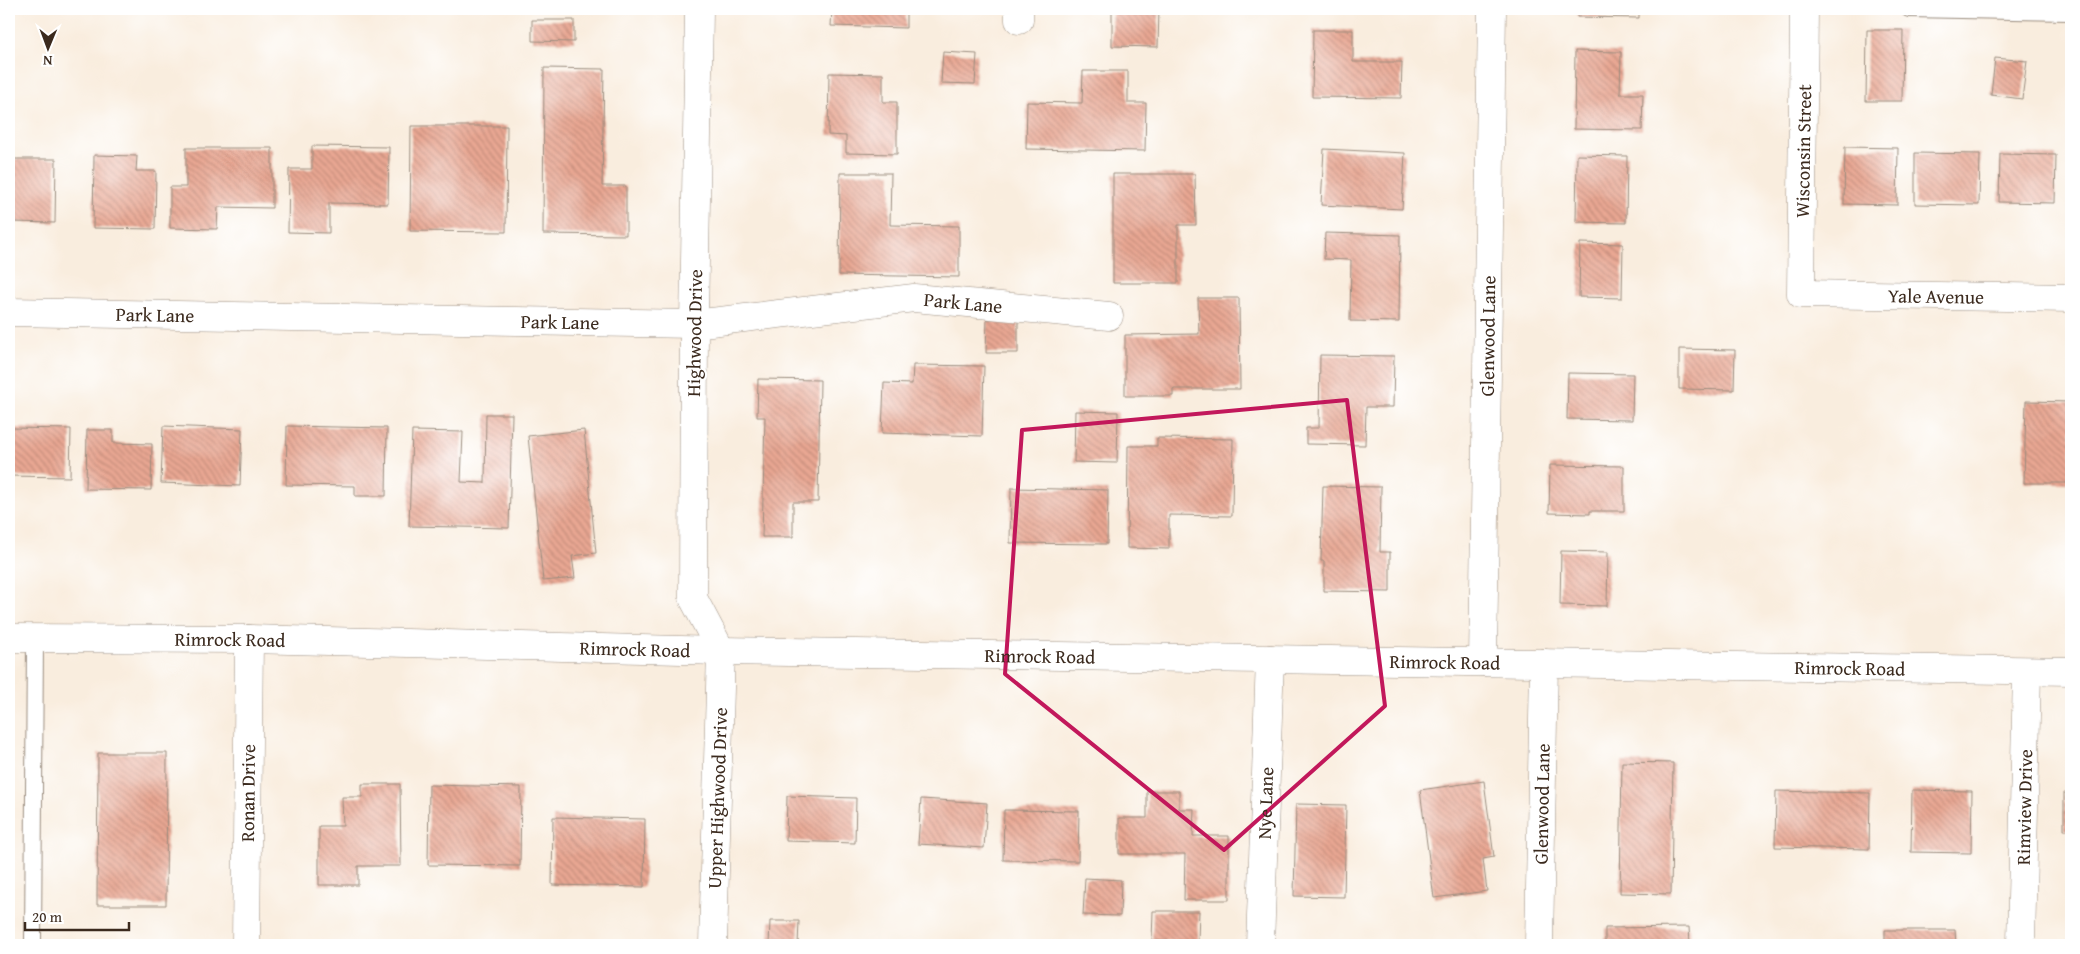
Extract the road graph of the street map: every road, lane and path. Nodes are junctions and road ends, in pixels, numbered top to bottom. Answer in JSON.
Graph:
{"nodes":[{"id":1,"x":700,"y":9,"type":"edge"},
{"id":2,"x":1492,"y":9,"type":"edge"},
{"id":3,"x":1804,"y":9,"type":"edge"},
{"id":4,"x":1909,"y":9,"type":"edge"},
{"id":5,"x":2071,"y":12,"type":"edge"},
{"id":6,"x":1801,"y":294,"type":"joint"},
{"id":7,"x":2071,"y":298,"type":"edge"},
{"id":8,"x":9,"y":312,"type":"edge"},
{"id":9,"x":1109,"y":316,"type":"dead end"},
{"id":10,"x":694,"y":324,"type":"junction"},
{"id":11,"x":22,"y":638,"type":"edge"},
{"id":12,"x":249,"y":639,"type":"junction"},
{"id":13,"x":721,"y":651,"type":"junction"},
{"id":14,"x":1270,"y":659,"type":"junction"},
{"id":15,"x":1483,"y":662,"type":"junction"},
{"id":16,"x":1544,"y":663,"type":"junction"},
{"id":17,"x":2027,"y":670,"type":"junction"},
{"id":18,"x":2071,"y":671,"type":"edge"},
{"id":19,"x":33,"y":945,"type":"edge"},
{"id":20,"x":246,"y":945,"type":"edge"},
{"id":21,"x":712,"y":945,"type":"edge"},
{"id":22,"x":1260,"y":945,"type":"edge"},
{"id":23,"x":1539,"y":945,"type":"edge"},
{"id":24,"x":2021,"y":945,"type":"edge"}],
"edges":[{"from":1,"to":10,"type":"street","name":"Highwood Drive"},
{"from":2,"to":15,"type":"street","name":"Glenwood Lane"},
{"from":3,"to":6,"type":"street","name":"Wisconsin Street"},
{"from":4,"to":5,"type":"lane"},
{"from":6,"to":7,"type":"street","name":"Yale Avenue"},
{"from":8,"to":10,"type":"street","name":"Park Lane"},
{"from":9,"to":10,"type":"street","name":"Park Lane"},
{"from":10,"to":13,"type":"street","name":"Highwood Drive"},
{"from":11,"to":12,"type":"street","name":"Rimrock Road"},
{"from":11,"to":19,"type":"lane"},
{"from":12,"to":13,"type":"street","name":"Rimrock Road"},
{"from":12,"to":20,"type":"street","name":"Ronan Drive"},
{"from":13,"to":14,"type":"street","name":"Rimrock Road"},
{"from":13,"to":21,"type":"street","name":"Upper Highwood Drive"},
{"from":14,"to":15,"type":"street","name":"Rimrock Road"},
{"from":14,"to":22,"type":"street","name":"Nye Lane"},
{"from":15,"to":16,"type":"street","name":"Rimrock Road"},
{"from":16,"to":17,"type":"street","name":"Rimrock Road"},
{"from":16,"to":23,"type":"street","name":"Glenwood Lane"},
{"from":17,"to":18,"type":"street","name":"Rimrock Road"},
{"from":17,"to":24,"type":"street","name":"Rimview Drive"}]}
